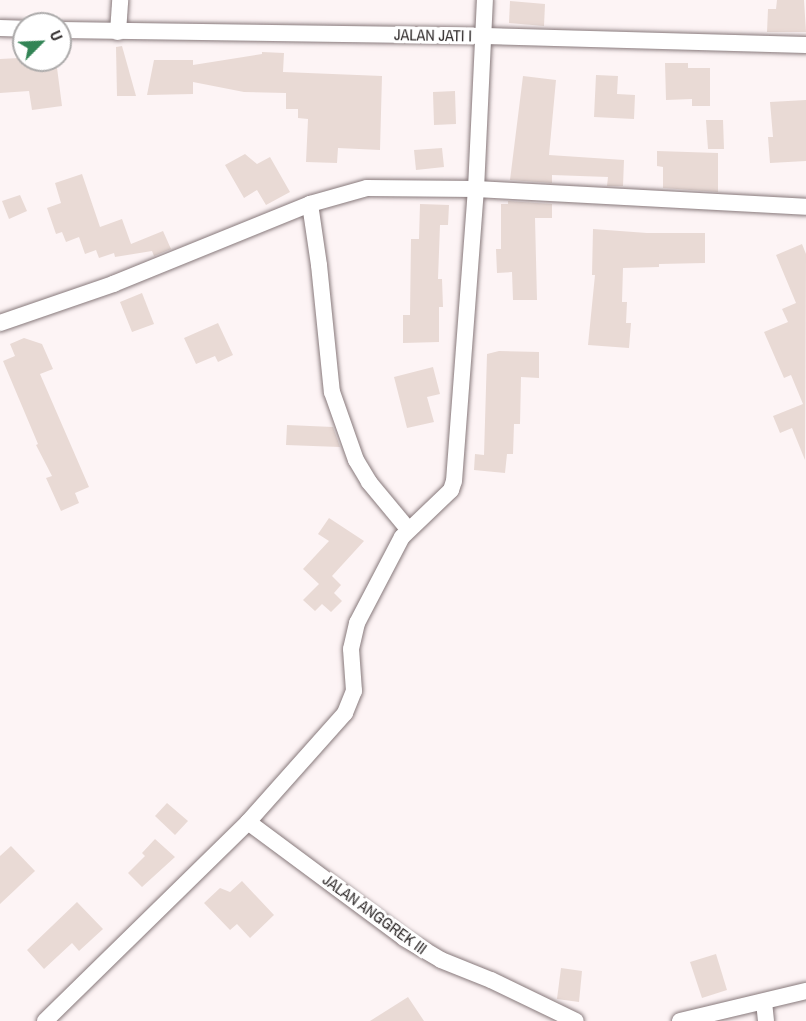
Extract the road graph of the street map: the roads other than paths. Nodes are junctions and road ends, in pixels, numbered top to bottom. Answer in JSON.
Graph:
{"nodes":[{"id":1,"x":120,"y":0,"type":"edge"},
{"id":2,"x":485,"y":0,"type":"edge"},
{"id":3,"x":72,"y":30,"type":"edge"},
{"id":4,"x":118,"y":32,"type":"junction"},
{"id":5,"x":485,"y":36,"type":"junction"},
{"id":6,"x":806,"y":45,"type":"edge"},
{"id":7,"x":476,"y":189,"type":"junction"},
{"id":8,"x":310,"y":204,"type":"junction"},
{"id":9,"x":806,"y":207,"type":"edge"},
{"id":10,"x":0,"y":323,"type":"edge"},
{"id":11,"x":408,"y":529,"type":"junction"},
{"id":12,"x":248,"y":822,"type":"junction"},
{"id":13,"x":806,"y":991,"type":"edge"},
{"id":14,"x":764,"y":1002,"type":"junction"},
{"id":15,"x":45,"y":1021,"type":"edge"},
{"id":16,"x":576,"y":1021,"type":"edge"},
{"id":17,"x":680,"y":1021,"type":"edge"},
{"id":18,"x":766,"y":1021,"type":"edge"}],
"edges":[{"from":1,"to":4,"type":"street"},
{"from":2,"to":5,"type":"street"},
{"from":3,"to":4,"type":"street","name":"JALAN JATI I"},
{"from":4,"to":5,"type":"street","name":"JALAN JATI I"},
{"from":5,"to":6,"type":"street","name":"JALAN JATI I"},
{"from":5,"to":7,"type":"street"},
{"from":7,"to":8,"type":"street"},
{"from":7,"to":9,"type":"street"},
{"from":7,"to":11,"type":"street"},
{"from":8,"to":10,"type":"street"},
{"from":8,"to":11,"type":"street"},
{"from":11,"to":12,"type":"street"},
{"from":12,"to":15,"type":"street"},
{"from":12,"to":16,"type":"street","name":"JALAN ANGGREK III"},
{"from":13,"to":14,"type":"street"},
{"from":14,"to":17,"type":"street"},
{"from":14,"to":18,"type":"street"}]}
